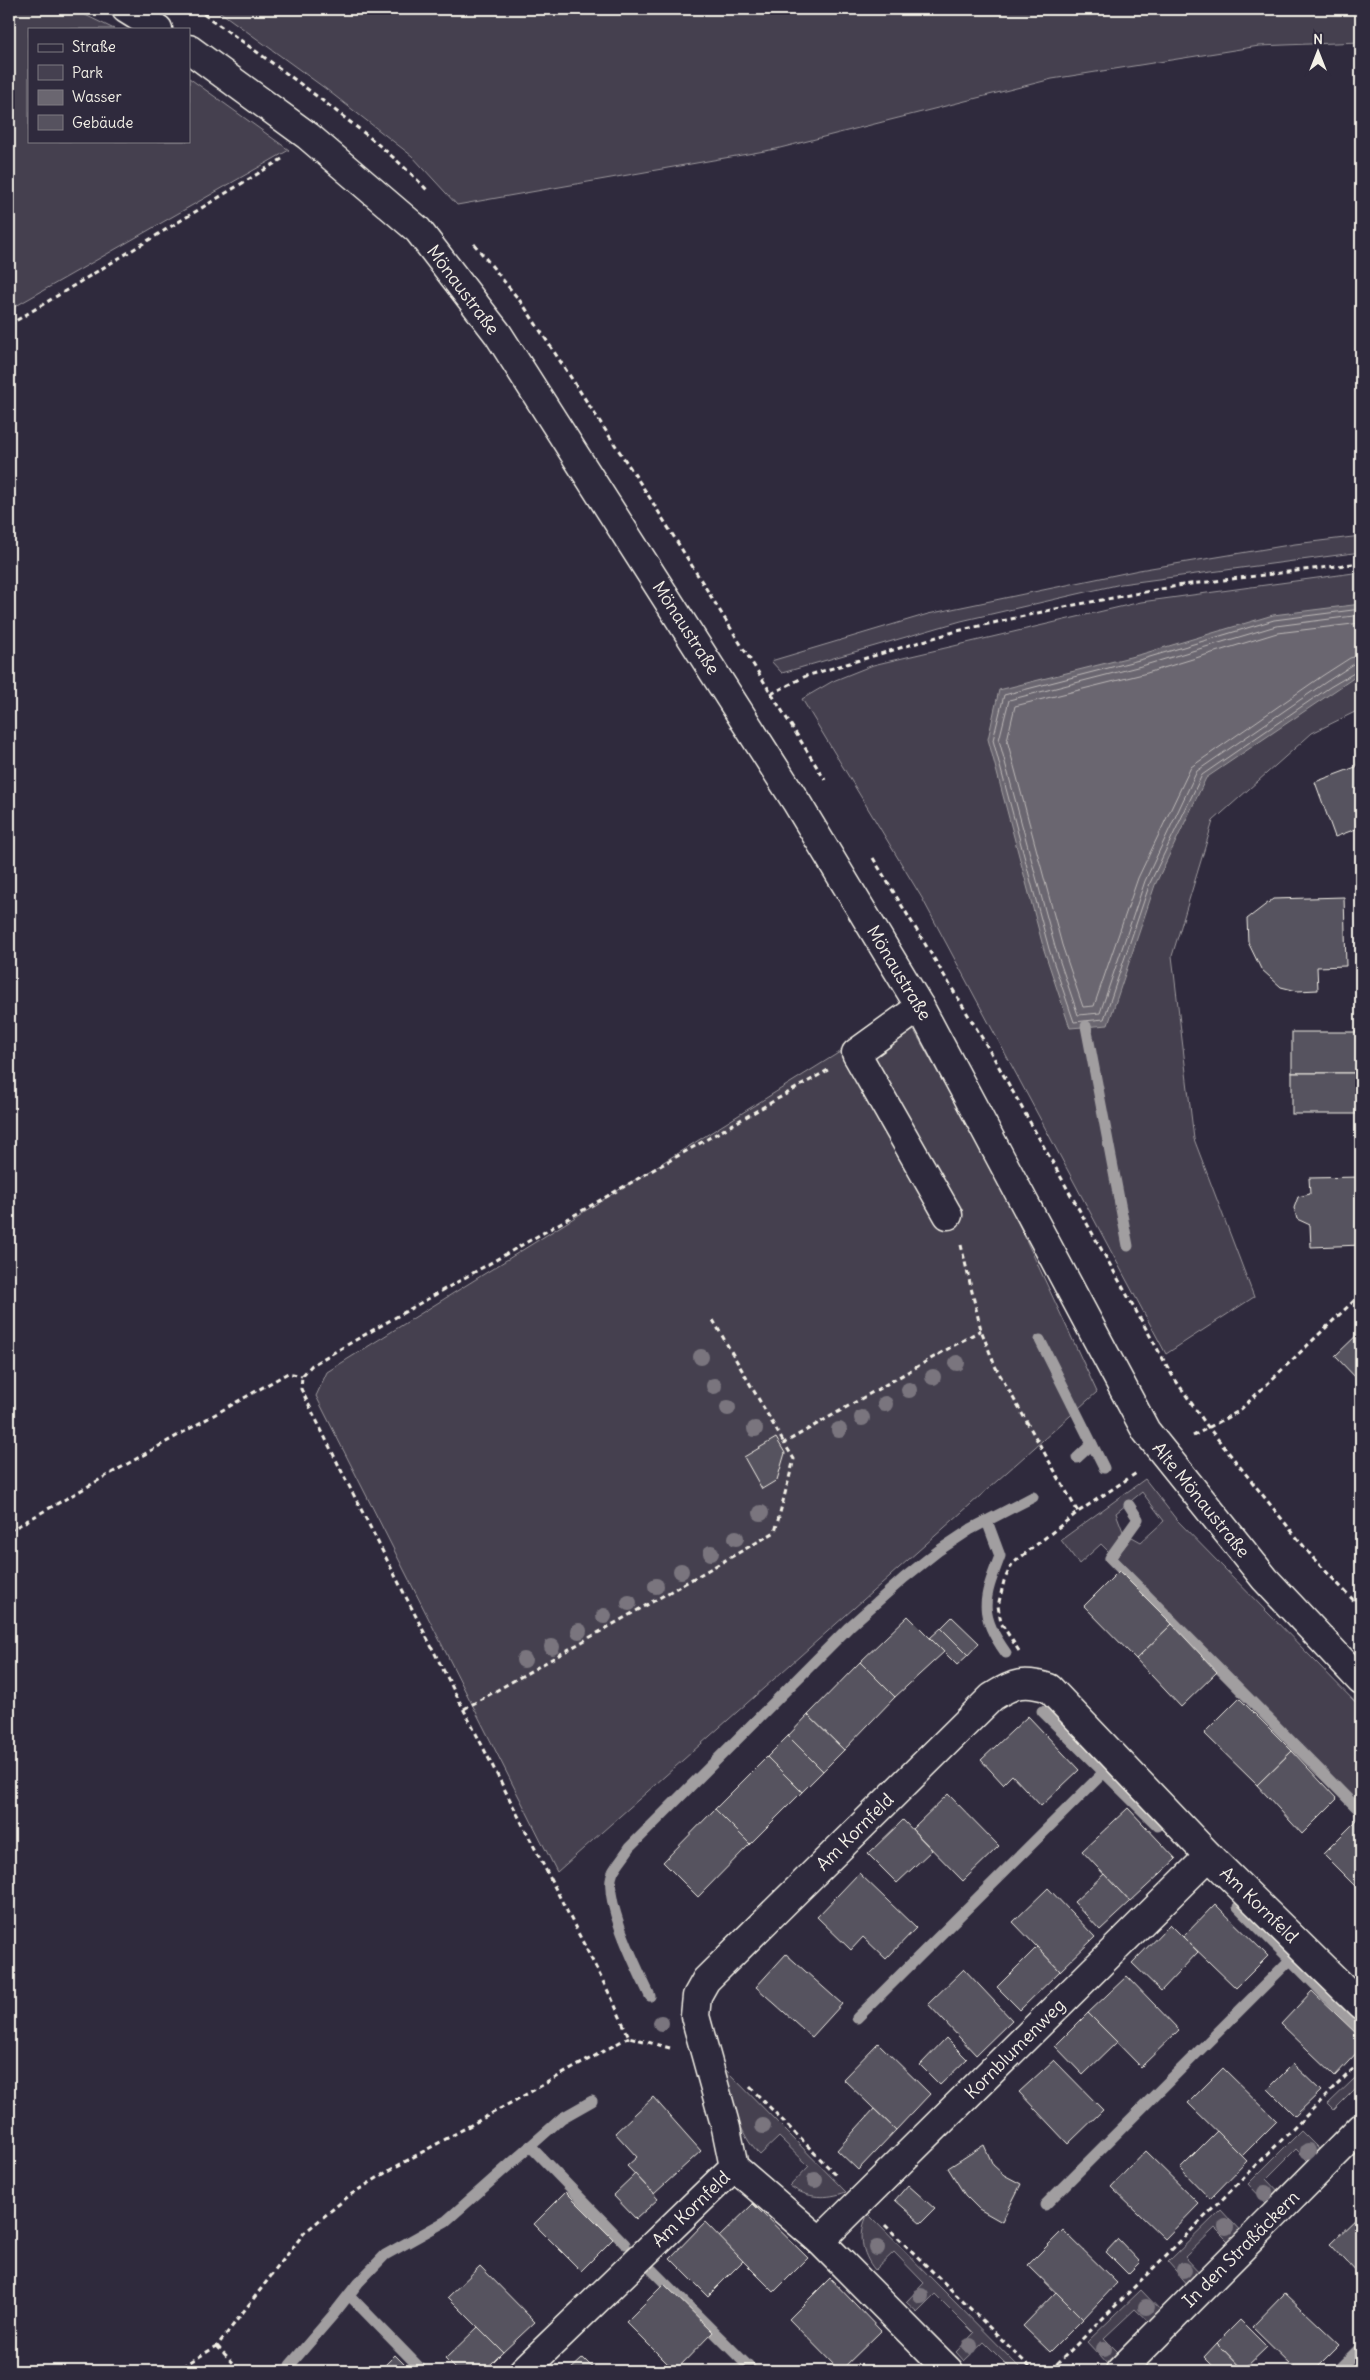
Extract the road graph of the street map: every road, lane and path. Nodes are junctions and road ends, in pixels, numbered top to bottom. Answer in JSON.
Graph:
{"nodes":[{"id":1,"x":126,"y":9,"type":"edge"},
{"id":2,"x":156,"y":28,"type":"edge"},
{"id":3,"x":190,"y":50,"type":"edge"},
{"id":4,"x":308,"y":136,"type":"junction"},
{"id":5,"x":9,"y":325,"type":"edge"},
{"id":6,"x":1361,"y":563,"type":"edge"},
{"id":7,"x":773,"y":693,"type":"dead end"},
{"id":8,"x":920,"y":1007,"type":"junction"},
{"id":9,"x":856,"y":1053,"type":"junction"},
{"id":10,"x":948,"y":1215,"type":"joint"},
{"id":11,"x":1084,"y":1222,"type":"dead end"},
{"id":12,"x":1361,"y":1294,"type":"edge"},
{"id":13,"x":1074,"y":1296,"type":"joint"},
{"id":14,"x":713,"y":1320,"type":"dead end"},
{"id":15,"x":981,"y":1330,"type":"junction"},
{"id":16,"x":302,"y":1376,"type":"junction"},
{"id":17,"x":1208,"y":1427,"type":"junction"},
{"id":18,"x":784,"y":1443,"type":"junction"},
{"id":19,"x":9,"y":1531,"type":"edge"},
{"id":20,"x":1361,"y":1608,"type":"edge"},
{"id":21,"x":1030,"y":1682,"type":"junction"},
{"id":22,"x":1361,"y":1682,"type":"edge"},
{"id":23,"x":464,"y":1709,"type":"junction"},
{"id":24,"x":1209,"y":1856,"type":"junction"},
{"id":25,"x":1361,"y":2005,"type":"edge"},
{"id":26,"x":629,"y":2037,"type":"junction"},
{"id":27,"x":703,"y":2049,"type":"junction"},
{"id":28,"x":1361,"y":2065,"type":"edge"},
{"id":29,"x":1361,"y":2128,"type":"edge"},
{"id":30,"x":734,"y":2167,"type":"junction"},
{"id":31,"x":820,"y":2241,"type":"junction"},
{"id":32,"x":217,"y":2346,"type":"junction"},
{"id":33,"x":175,"y":2371,"type":"edge"},
{"id":34,"x":242,"y":2371,"type":"edge"},
{"id":35,"x":523,"y":2371,"type":"edge"},
{"id":36,"x":949,"y":2371,"type":"edge"},
{"id":37,"x":1050,"y":2371,"type":"edge"},
{"id":38,"x":1120,"y":2371,"type":"edge"}],
"edges":[{"from":1,"to":2,"type":"street"},
{"from":3,"to":4,"type":"street","name":"Mönaustraße"},
{"from":4,"to":5,"type":"path"},
{"from":4,"to":8,"type":"street","name":"Mönaustraße"},
{"from":6,"to":7,"type":"path"},
{"from":8,"to":9,"type":"street"},
{"from":8,"to":13,"type":"street","name":"Mönaustraße"},
{"from":9,"to":10,"type":"street"},
{"from":9,"to":16,"type":"path"},
{"from":10,"to":15,"type":"path"},
{"from":11,"to":17,"type":"path"},
{"from":12,"to":17,"type":"path"},
{"from":13,"to":22,"type":"street","name":"Alte Mönaustraße"},
{"from":14,"to":18,"type":"path"},
{"from":15,"to":18,"type":"path"},
{"from":15,"to":21,"type":"path"},
{"from":16,"to":19,"type":"path"},
{"from":16,"to":23,"type":"path"},
{"from":17,"to":20,"type":"path"},
{"from":18,"to":23,"type":"path"},
{"from":21,"to":24,"type":"street","name":"Am Kornfeld"},
{"from":21,"to":27,"type":"street","name":"Am Kornfeld"},
{"from":23,"to":26,"type":"path"},
{"from":24,"to":25,"type":"street","name":"Am Kornfeld"},
{"from":24,"to":31,"type":"street","name":"Kornblumenweg"},
{"from":26,"to":27,"type":"path"},
{"from":26,"to":32,"type":"path"},
{"from":27,"to":30,"type":"street","name":"Am Kornfeld"},
{"from":28,"to":37,"type":"path"},
{"from":29,"to":38,"type":"street","name":"In den Straßäckern"},
{"from":30,"to":31,"type":"street"},
{"from":30,"to":35,"type":"street","name":"Am Kornfeld"},
{"from":31,"to":36,"type":"street"},
{"from":32,"to":33,"type":"path"},
{"from":32,"to":34,"type":"path"}]}
